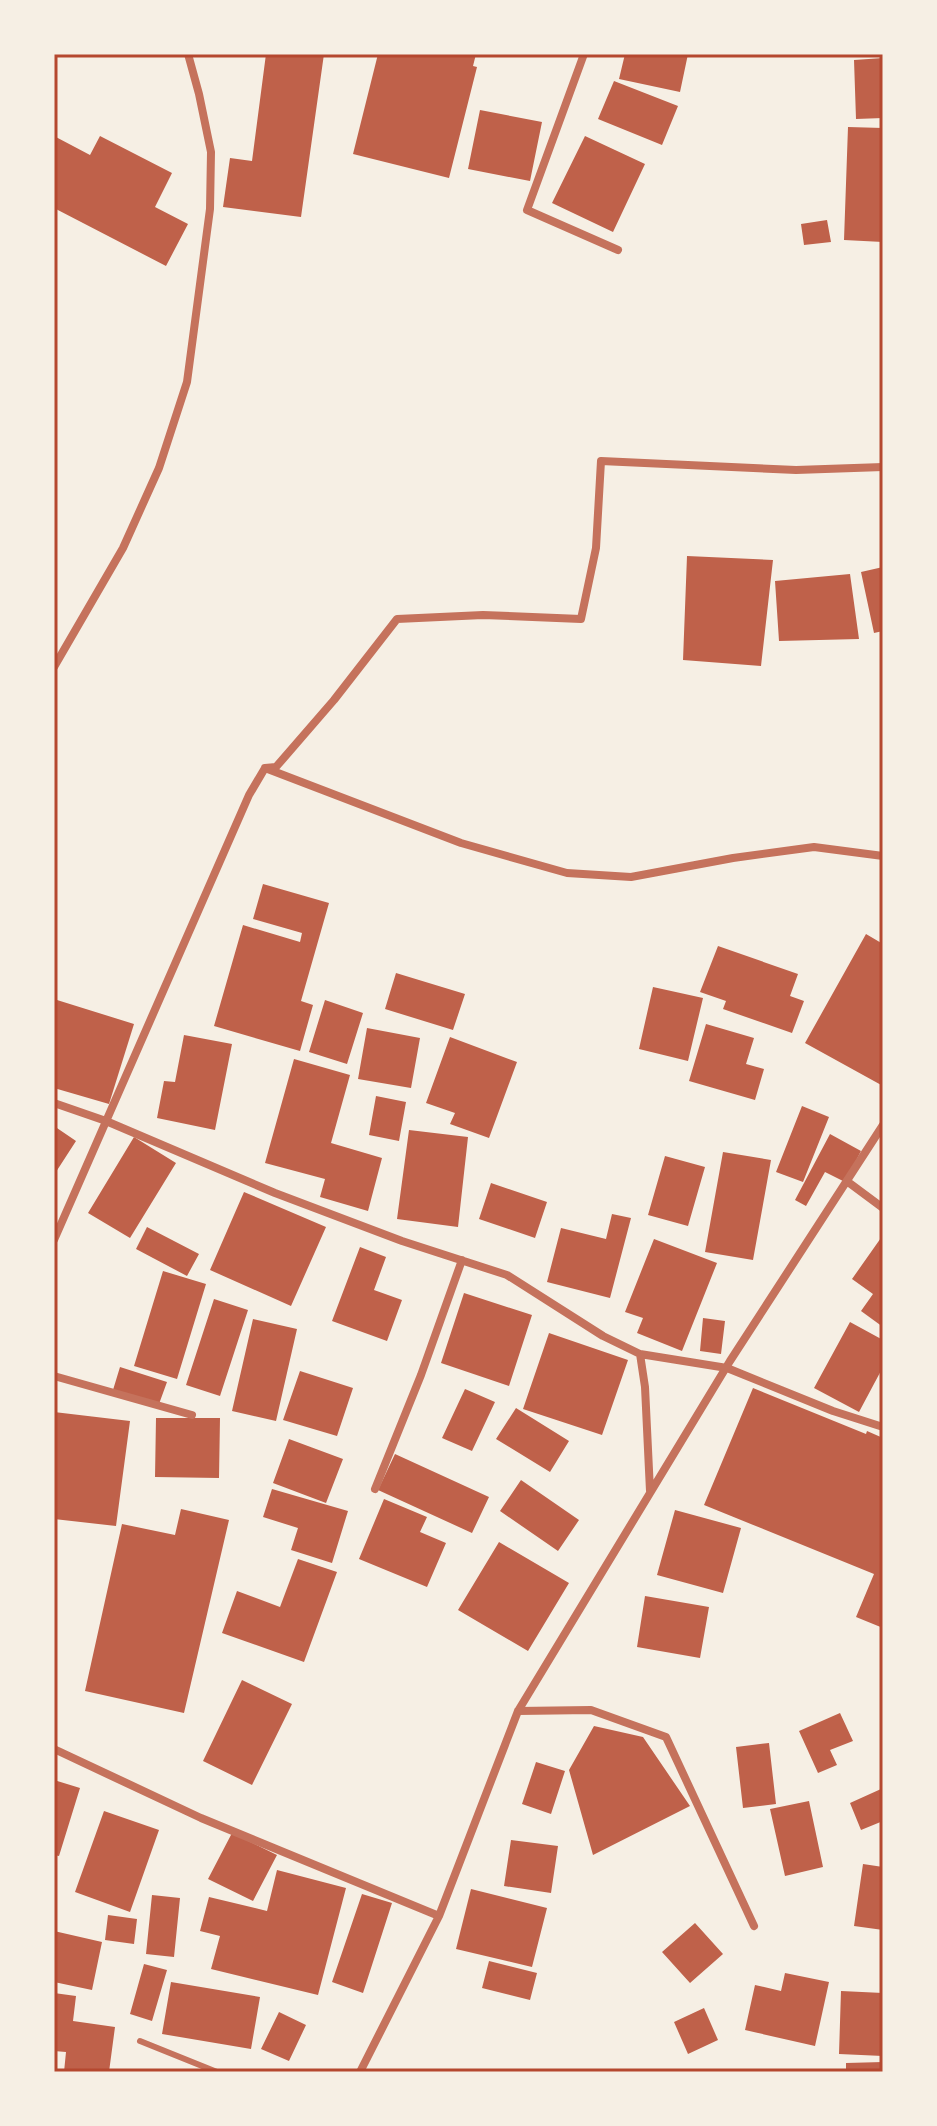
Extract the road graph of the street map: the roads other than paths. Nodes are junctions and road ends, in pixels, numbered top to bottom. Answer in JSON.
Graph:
{"nodes":[{"id":1,"x":188,"y":54,"type":"edge"},
{"id":2,"x":584,"y":54,"type":"edge"},
{"id":3,"x":618,"y":250,"type":"dead end"},
{"id":4,"x":883,"y":467,"type":"edge"},
{"id":5,"x":54,"y":667,"type":"edge"},
{"id":6,"x":265,"y":768,"type":"junction"},
{"id":7,"x":883,"y":856,"type":"edge"},
{"id":8,"x":54,"y":1103,"type":"edge"},
{"id":9,"x":106,"y":1121,"type":"junction"},
{"id":10,"x":883,"y":1125,"type":"edge"},
{"id":11,"x":848,"y":1182,"type":"junction"},
{"id":12,"x":883,"y":1208,"type":"edge"},
{"id":13,"x":54,"y":1240,"type":"edge"},
{"id":14,"x":462,"y":1260,"type":"junction"},
{"id":15,"x":640,"y":1354,"type":"junction"},
{"id":16,"x":727,"y":1368,"type":"junction"},
{"id":17,"x":54,"y":1376,"type":"edge"},
{"id":18,"x":192,"y":1415,"type":"dead end"},
{"id":19,"x":883,"y":1427,"type":"edge"},
{"id":20,"x":375,"y":1489,"type":"dead end"},
{"id":21,"x":650,"y":1492,"type":"junction"},
{"id":22,"x":518,"y":1711,"type":"junction"},
{"id":23,"x":54,"y":1749,"type":"edge"},
{"id":24,"x":439,"y":1916,"type":"junction"},
{"id":25,"x":754,"y":1926,"type":"dead end"},
{"id":26,"x":140,"y":2041,"type":"dead end"},
{"id":27,"x":217,"y":2072,"type":"edge"},
{"id":28,"x":360,"y":2072,"type":"edge"}],
"edges":[{"from":1,"to":5,"type":"street"},
{"from":2,"to":3,"type":"street"},
{"from":4,"to":6,"type":"street"},
{"from":6,"to":7,"type":"street"},
{"from":6,"to":9,"type":"street"},
{"from":8,"to":9,"type":"street"},
{"from":9,"to":13,"type":"street"},
{"from":9,"to":14,"type":"street"},
{"from":10,"to":11,"type":"street"},
{"from":11,"to":12,"type":"street"},
{"from":11,"to":16,"type":"street"},
{"from":14,"to":15,"type":"street"},
{"from":14,"to":20,"type":"street"},
{"from":15,"to":16,"type":"street"},
{"from":15,"to":21,"type":"street"},
{"from":16,"to":19,"type":"street"},
{"from":16,"to":21,"type":"street"},
{"from":17,"to":18,"type":"street"},
{"from":21,"to":22,"type":"street"},
{"from":22,"to":24,"type":"street"},
{"from":22,"to":25,"type":"street"},
{"from":23,"to":24,"type":"street"},
{"from":24,"to":28,"type":"street"},
{"from":26,"to":27,"type":"lane"}]}
